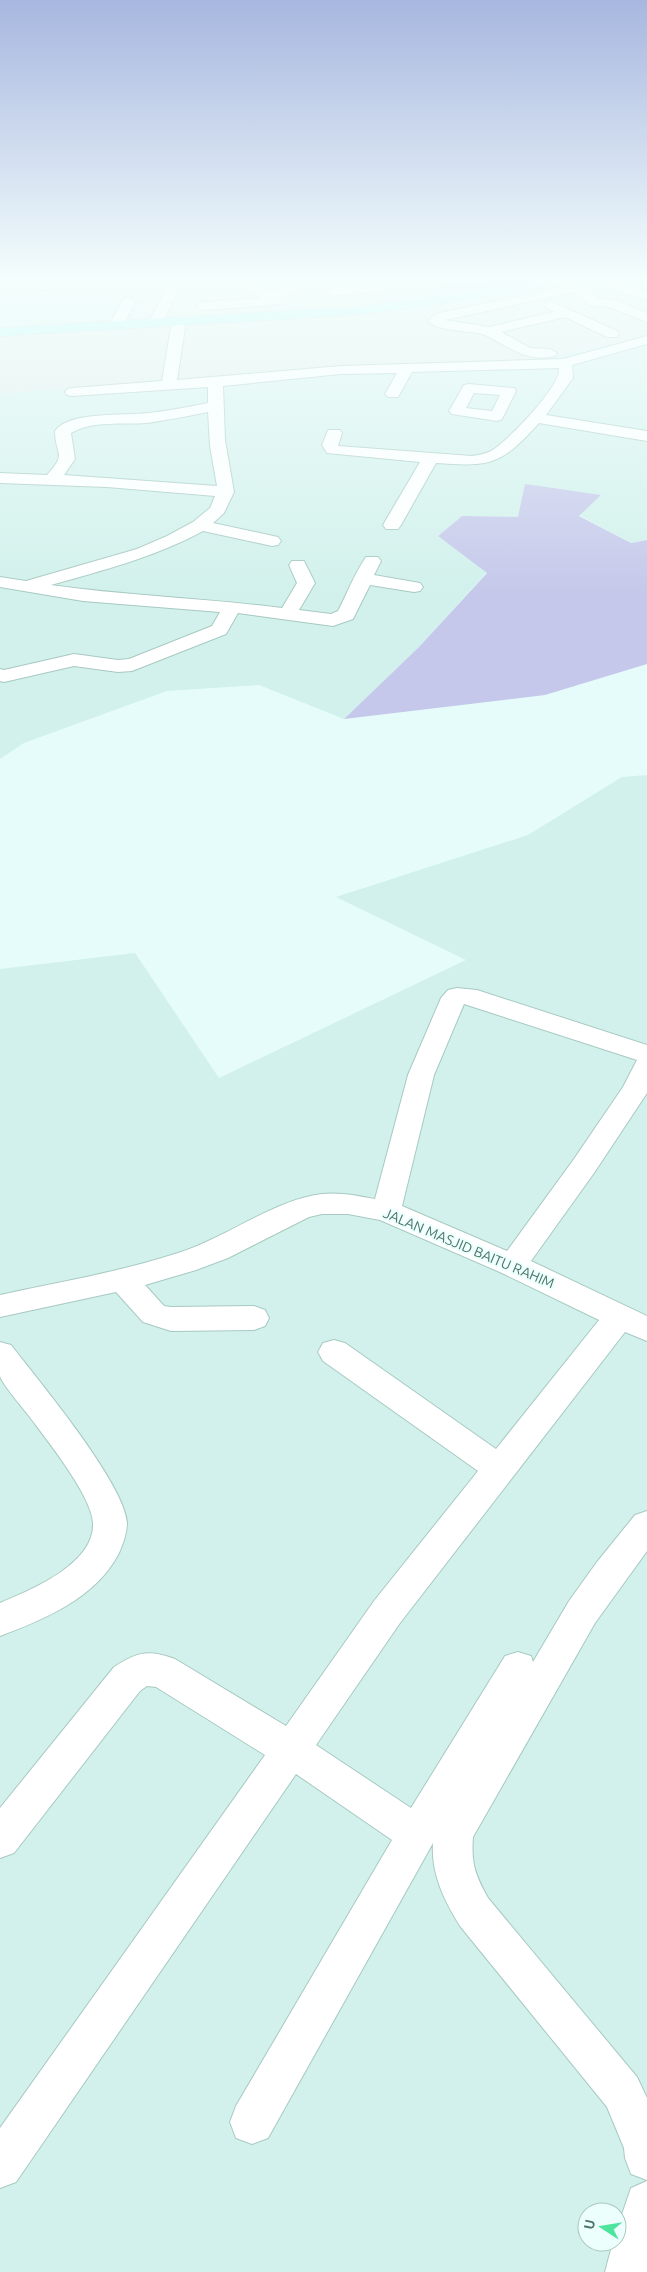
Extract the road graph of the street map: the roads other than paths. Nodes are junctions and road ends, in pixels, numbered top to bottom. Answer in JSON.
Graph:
{"nodes":[{"id":1,"x":169,"y":383,"type":"edge"},
{"id":2,"x":203,"y":383,"type":"edge"},
{"id":3,"x":215,"y":383,"type":"edge"},
{"id":4,"x":399,"y":383,"type":"edge"},
{"id":5,"x":482,"y":383,"type":"edge"},
{"id":6,"x":503,"y":383,"type":"edge"},
{"id":7,"x":561,"y":383,"type":"edge"},
{"id":8,"x":169,"y":386,"type":"junction"},
{"id":9,"x":480,"y":388,"type":"junction"},
{"id":10,"x":499,"y":390,"type":"junction"},
{"id":11,"x":72,"y":392,"type":"dead end"},
{"id":12,"x":394,"y":394,"type":"dead end"},
{"id":13,"x":217,"y":406,"type":"junction"},
{"id":14,"x":535,"y":418,"type":"junction"},
{"id":15,"x":334,"y":433,"type":"dead end"},
{"id":16,"x":647,"y":436,"type":"edge"},
{"id":17,"x":431,"y":457,"type":"junction"},
{"id":18,"x":0,"y":478,"type":"edge"},
{"id":19,"x":51,"y":480,"type":"junction"},
{"id":20,"x":226,"y":492,"type":"junction"},
{"id":21,"x":201,"y":525,"type":"junction"},
{"id":22,"x":392,"y":525,"type":"dead end"},
{"id":23,"x":272,"y":541,"type":"dead end"},
{"id":24,"x":372,"y":561,"type":"dead end"},
{"id":25,"x":298,"y":565,"type":"dead end"},
{"id":26,"x":362,"y":578,"type":"junction"},
{"id":27,"x":0,"y":582,"type":"edge"},
{"id":28,"x":23,"y":587,"type":"junction"},
{"id":29,"x":414,"y":587,"type":"dead end"},
{"id":30,"x":0,"y":599,"type":"edge"},
{"id":31,"x":232,"y":607,"type":"junction"},
{"id":32,"x":287,"y":615,"type":"junction"},
{"id":33,"x":0,"y":675,"type":"edge"},
{"id":34,"x":647,"y":1054,"type":"edge"},
{"id":35,"x":647,"y":1065,"type":"edge"},
{"id":36,"x":386,"y":1211,"type":"junction"},
{"id":37,"x":512,"y":1265,"type":"junction"},
{"id":38,"x":122,"y":1280,"type":"junction"},
{"id":39,"x":0,"y":1306,"type":"edge"},
{"id":40,"x":254,"y":1318,"type":"dead end"},
{"id":41,"x":633,"y":1323,"type":"edge"},
{"id":42,"x":334,"y":1352,"type":"dead end"},
{"id":43,"x":0,"y":1354,"type":"edge"},
{"id":44,"x":499,"y":1468,"type":"junction"},
{"id":45,"x":647,"y":1525,"type":"edge"},
{"id":46,"x":0,"y":1620,"type":"edge"},
{"id":47,"x":518,"y":1668,"type":"dead end"},
{"id":48,"x":290,"y":1748,"type":"junction"},
{"id":49,"x":417,"y":1834,"type":"junction"},
{"id":50,"x":1,"y":1836,"type":"edge"},
{"id":51,"x":252,"y":2122,"type":"dead end"},
{"id":52,"x":647,"y":2158,"type":"edge"},
{"id":53,"x":0,"y":2166,"type":"edge"},
{"id":54,"x":647,"y":2204,"type":"edge"},
{"id":55,"x":628,"y":2272,"type":"edge"}],
"edges":[{"from":1,"to":8,"type":"street"},
{"from":2,"to":8,"type":"street"},
{"from":3,"to":13,"type":"street"},
{"from":4,"to":12,"type":"street"},
{"from":5,"to":9,"type":"street"},
{"from":6,"to":10,"type":"street"},
{"from":7,"to":14,"type":"street"},
{"from":8,"to":11,"type":"street"},
{"from":9,"to":10,"type":"street"},
{"from":9,"to":10,"type":"street"},
{"from":13,"to":19,"type":"street"},
{"from":13,"to":20,"type":"street"},
{"from":14,"to":16,"type":"street"},
{"from":14,"to":17,"type":"street"},
{"from":15,"to":17,"type":"street"},
{"from":17,"to":22,"type":"street"},
{"from":18,"to":19,"type":"street"},
{"from":19,"to":20,"type":"street"},
{"from":20,"to":21,"type":"street"},
{"from":21,"to":23,"type":"street"},
{"from":21,"to":28,"type":"street"},
{"from":24,"to":26,"type":"street"},
{"from":25,"to":32,"type":"street"},
{"from":26,"to":29,"type":"street"},
{"from":26,"to":32,"type":"street"},
{"from":27,"to":28,"type":"street"},
{"from":28,"to":30,"type":"street"},
{"from":28,"to":31,"type":"street"},
{"from":31,"to":32,"type":"street"},
{"from":31,"to":33,"type":"street"},
{"from":34,"to":36,"type":"street"},
{"from":35,"to":37,"type":"street"},
{"from":36,"to":37,"type":"street","name":"JALAN MASJID BAITU RAHIM"},
{"from":36,"to":38,"type":"street","name":"JALAN MASJID BAITU RAHIM"},
{"from":37,"to":41,"type":"street","name":"JALAN MASJID BAITU RAHIM"},
{"from":38,"to":39,"type":"street","name":"JALAN MASJID BAITU RAHIM"},
{"from":38,"to":40,"type":"street"},
{"from":41,"to":44,"type":"street"},
{"from":42,"to":44,"type":"street"},
{"from":43,"to":46,"type":"street"},
{"from":44,"to":48,"type":"street"},
{"from":45,"to":52,"type":"street"},
{"from":47,"to":49,"type":"street"},
{"from":48,"to":49,"type":"street"},
{"from":48,"to":50,"type":"street"},
{"from":48,"to":53,"type":"street"},
{"from":49,"to":51,"type":"street"},
{"from":54,"to":55,"type":"street"}]}
